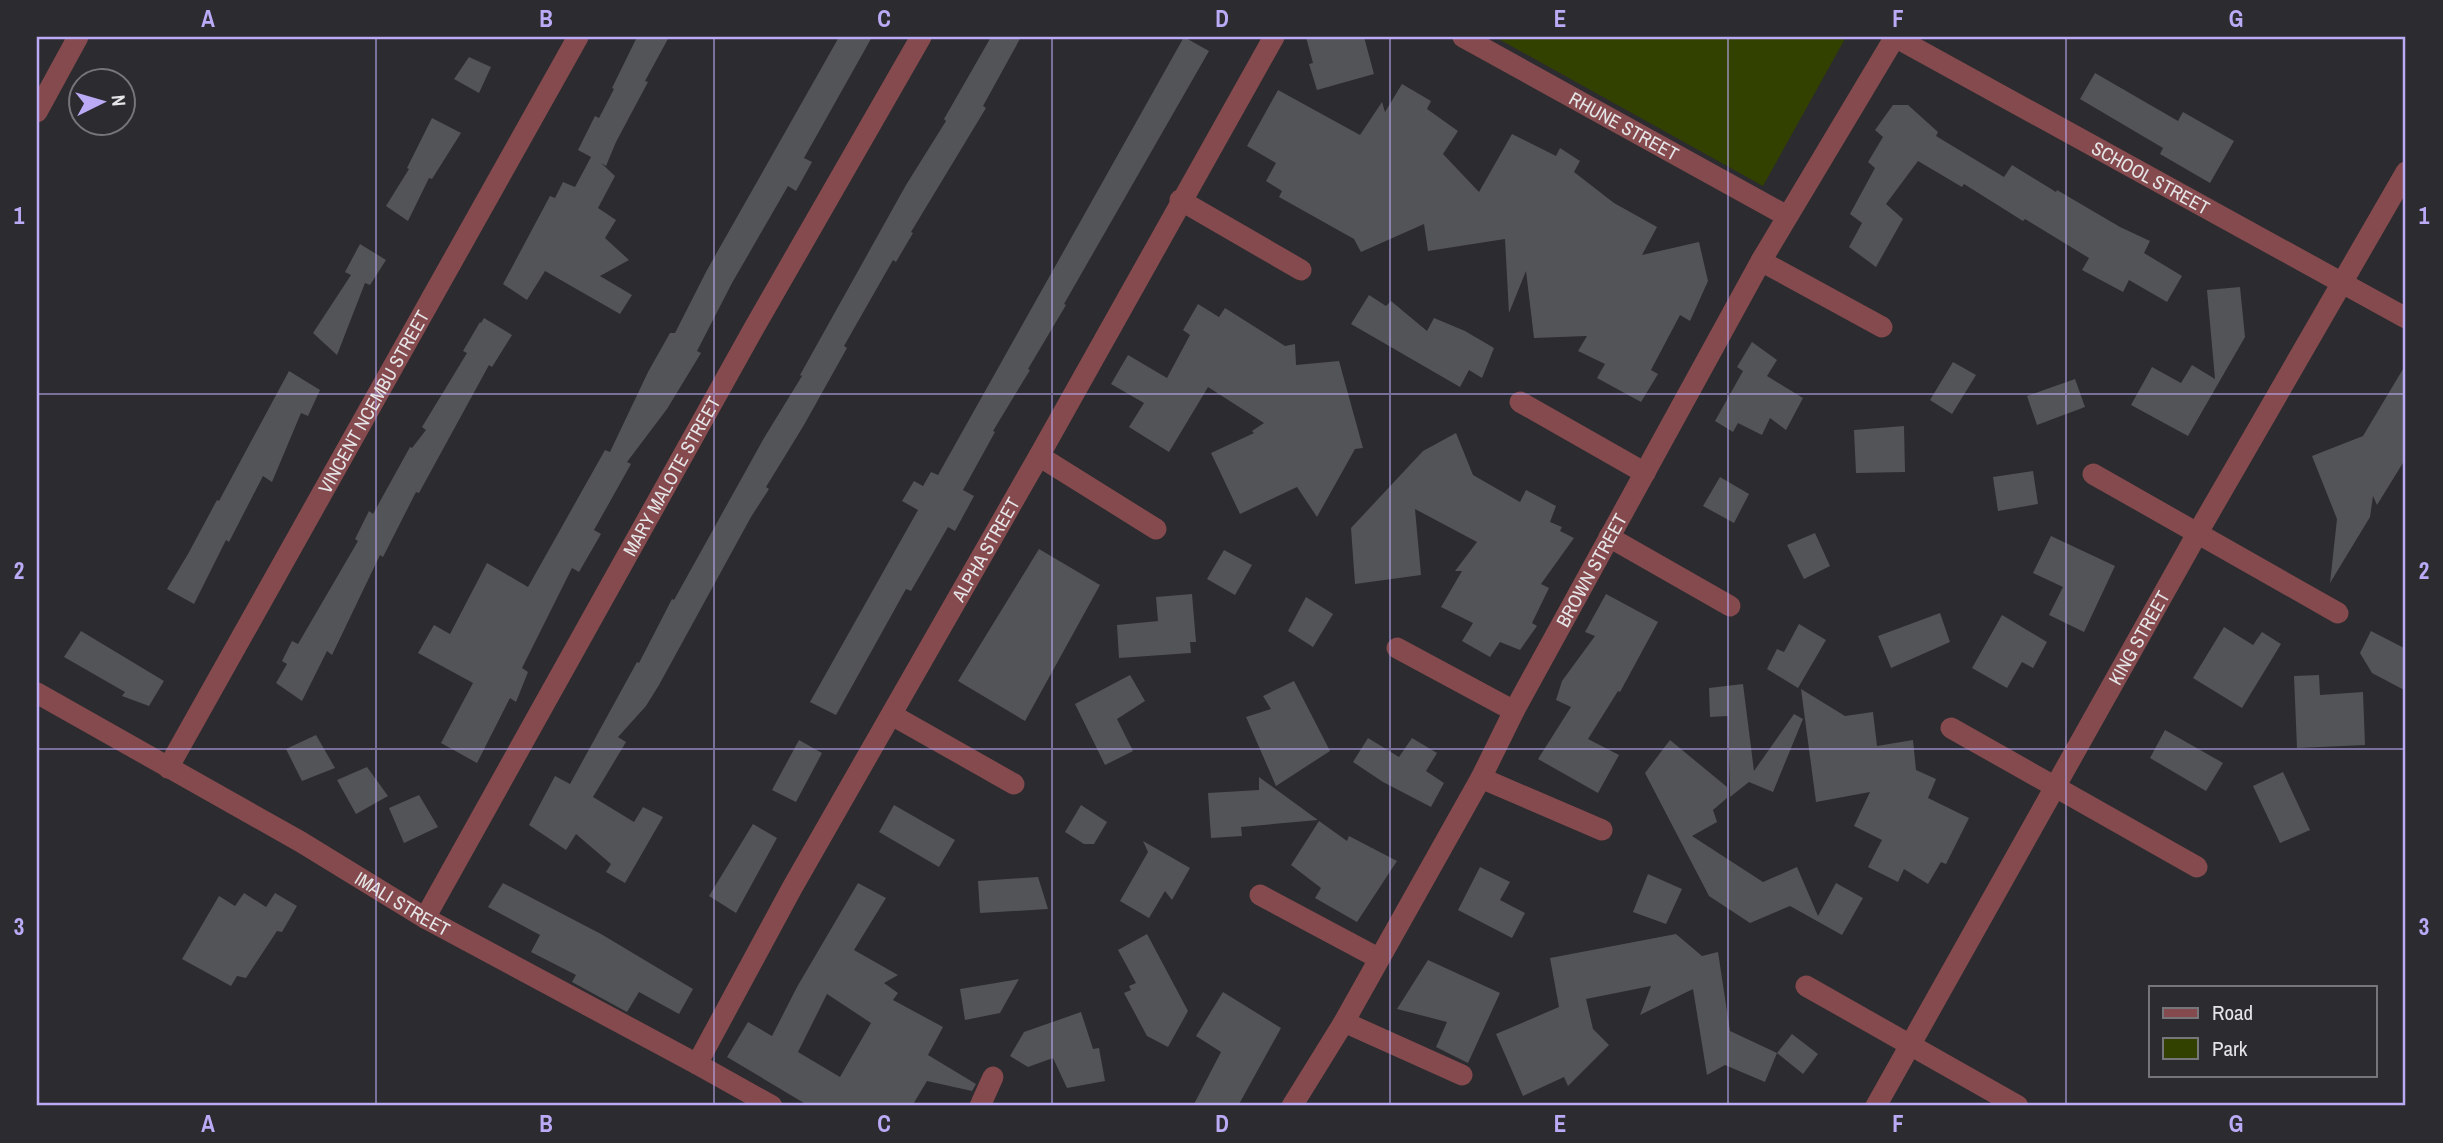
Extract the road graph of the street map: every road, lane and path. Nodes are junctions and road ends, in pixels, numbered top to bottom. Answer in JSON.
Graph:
{"nodes":[{"id":1,"x":77,"y":37,"type":"edge"},
{"id":2,"x":579,"y":37,"type":"edge"},
{"id":3,"x":921,"y":37,"type":"edge"},
{"id":4,"x":1274,"y":37,"type":"edge"},
{"id":5,"x":1462,"y":37,"type":"edge"},
{"id":6,"x":1895,"y":37,"type":"edge"},
{"id":7,"x":37,"y":111,"type":"edge"},
{"id":8,"x":2406,"y":172,"type":"edge"},
{"id":9,"x":1180,"y":200,"type":"junction"},
{"id":10,"x":1787,"y":216,"type":"junction"},
{"id":11,"x":1761,"y":261,"type":"junction"},
{"id":12,"x":1301,"y":270,"type":"dead end"},
{"id":13,"x":2343,"y":283,"type":"junction"},
{"id":14,"x":2406,"y":318,"type":"edge"},
{"id":15,"x":1882,"y":327,"type":"dead end"},
{"id":16,"x":1520,"y":402,"type":"dead end"},
{"id":17,"x":1039,"y":456,"type":"junction"},
{"id":18,"x":1645,"y":472,"type":"junction"},
{"id":19,"x":2093,"y":474,"type":"dead end"},
{"id":20,"x":1156,"y":529,"type":"dead end"},
{"id":21,"x":2197,"y":534,"type":"junction"},
{"id":22,"x":1609,"y":537,"type":"junction"},
{"id":23,"x":1730,"y":606,"type":"dead end"},
{"id":24,"x":2338,"y":613,"type":"dead end"},
{"id":25,"x":1397,"y":648,"type":"dead end"},
{"id":26,"x":37,"y":693,"type":"edge"},
{"id":27,"x":1514,"y":711,"type":"junction"},
{"id":28,"x":892,"y":715,"type":"junction"},
{"id":29,"x":1951,"y":728,"type":"dead end"},
{"id":30,"x":169,"y":768,"type":"junction"},
{"id":31,"x":1480,"y":778,"type":"junction"},
{"id":32,"x":1014,"y":784,"type":"dead end"},
{"id":33,"x":2055,"y":788,"type":"junction"},
{"id":34,"x":1602,"y":830,"type":"dead end"},
{"id":35,"x":2197,"y":867,"type":"dead end"},
{"id":36,"x":1260,"y":895,"type":"dead end"},
{"id":37,"x":425,"y":918,"type":"junction"},
{"id":38,"x":1378,"y":958,"type":"junction"},
{"id":39,"x":1806,"y":986,"type":"dead end"},
{"id":40,"x":1344,"y":1022,"type":"junction"},
{"id":41,"x":1911,"y":1046,"type":"junction"},
{"id":42,"x":697,"y":1063,"type":"junction"},
{"id":43,"x":1462,"y":1075,"type":"dead end"},
{"id":44,"x":993,"y":1077,"type":"dead end"},
{"id":45,"x":772,"y":1106,"type":"edge"},
{"id":46,"x":979,"y":1106,"type":"edge"},
{"id":47,"x":1292,"y":1106,"type":"edge"},
{"id":48,"x":1876,"y":1106,"type":"edge"},
{"id":49,"x":2018,"y":1106,"type":"edge"}],
"edges":[{"from":1,"to":7,"type":"street"},
{"from":2,"to":30,"type":"street","name":"VINCENT NCEMBU STREET"},
{"from":3,"to":37,"type":"street","name":"MARY MALOTE STREET"},
{"from":4,"to":9,"type":"street","name":"ALPHA STREET"},
{"from":5,"to":10,"type":"street","name":"RHUNE STREET"},
{"from":6,"to":10,"type":"street","name":"BROWN STREET"},
{"from":6,"to":13,"type":"street","name":"SCHOOL STREET"},
{"from":8,"to":13,"type":"street","name":"KING STREET"},
{"from":9,"to":12,"type":"street"},
{"from":9,"to":17,"type":"street","name":"ALPHA STREET"},
{"from":10,"to":11,"type":"street","name":"BROWN STREET"},
{"from":11,"to":15,"type":"street"},
{"from":11,"to":18,"type":"street","name":"BROWN STREET"},
{"from":13,"to":14,"type":"street","name":"SCHOOL STREET"},
{"from":13,"to":21,"type":"street","name":"KING STREET"},
{"from":16,"to":18,"type":"street"},
{"from":17,"to":20,"type":"street"},
{"from":17,"to":28,"type":"street","name":"ALPHA STREET"},
{"from":18,"to":22,"type":"street","name":"BROWN STREET"},
{"from":19,"to":21,"type":"street"},
{"from":21,"to":24,"type":"street"},
{"from":21,"to":33,"type":"street","name":"KING STREET"},
{"from":22,"to":23,"type":"street"},
{"from":22,"to":27,"type":"street","name":"BROWN STREET"},
{"from":25,"to":27,"type":"street"},
{"from":26,"to":30,"type":"street","name":"IMALI STREET"},
{"from":27,"to":31,"type":"street","name":"BROWN STREET"},
{"from":28,"to":32,"type":"street"},
{"from":28,"to":42,"type":"street","name":"ALPHA STREET"},
{"from":29,"to":33,"type":"street"},
{"from":30,"to":37,"type":"street","name":"IMALI STREET"},
{"from":31,"to":34,"type":"street"},
{"from":31,"to":38,"type":"street","name":"BROWN STREET"},
{"from":33,"to":35,"type":"street"},
{"from":33,"to":41,"type":"street","name":"KING STREET"},
{"from":36,"to":38,"type":"street"},
{"from":37,"to":42,"type":"street","name":"IMALI STREET"},
{"from":38,"to":40,"type":"street","name":"BROWN STREET"},
{"from":39,"to":41,"type":"street"},
{"from":40,"to":43,"type":"street"},
{"from":40,"to":47,"type":"street","name":"BROWN STREET"},
{"from":41,"to":48,"type":"street","name":"KING STREET"},
{"from":41,"to":49,"type":"street"},
{"from":42,"to":45,"type":"street","name":"IMALI STREET"},
{"from":44,"to":46,"type":"street"}]}
